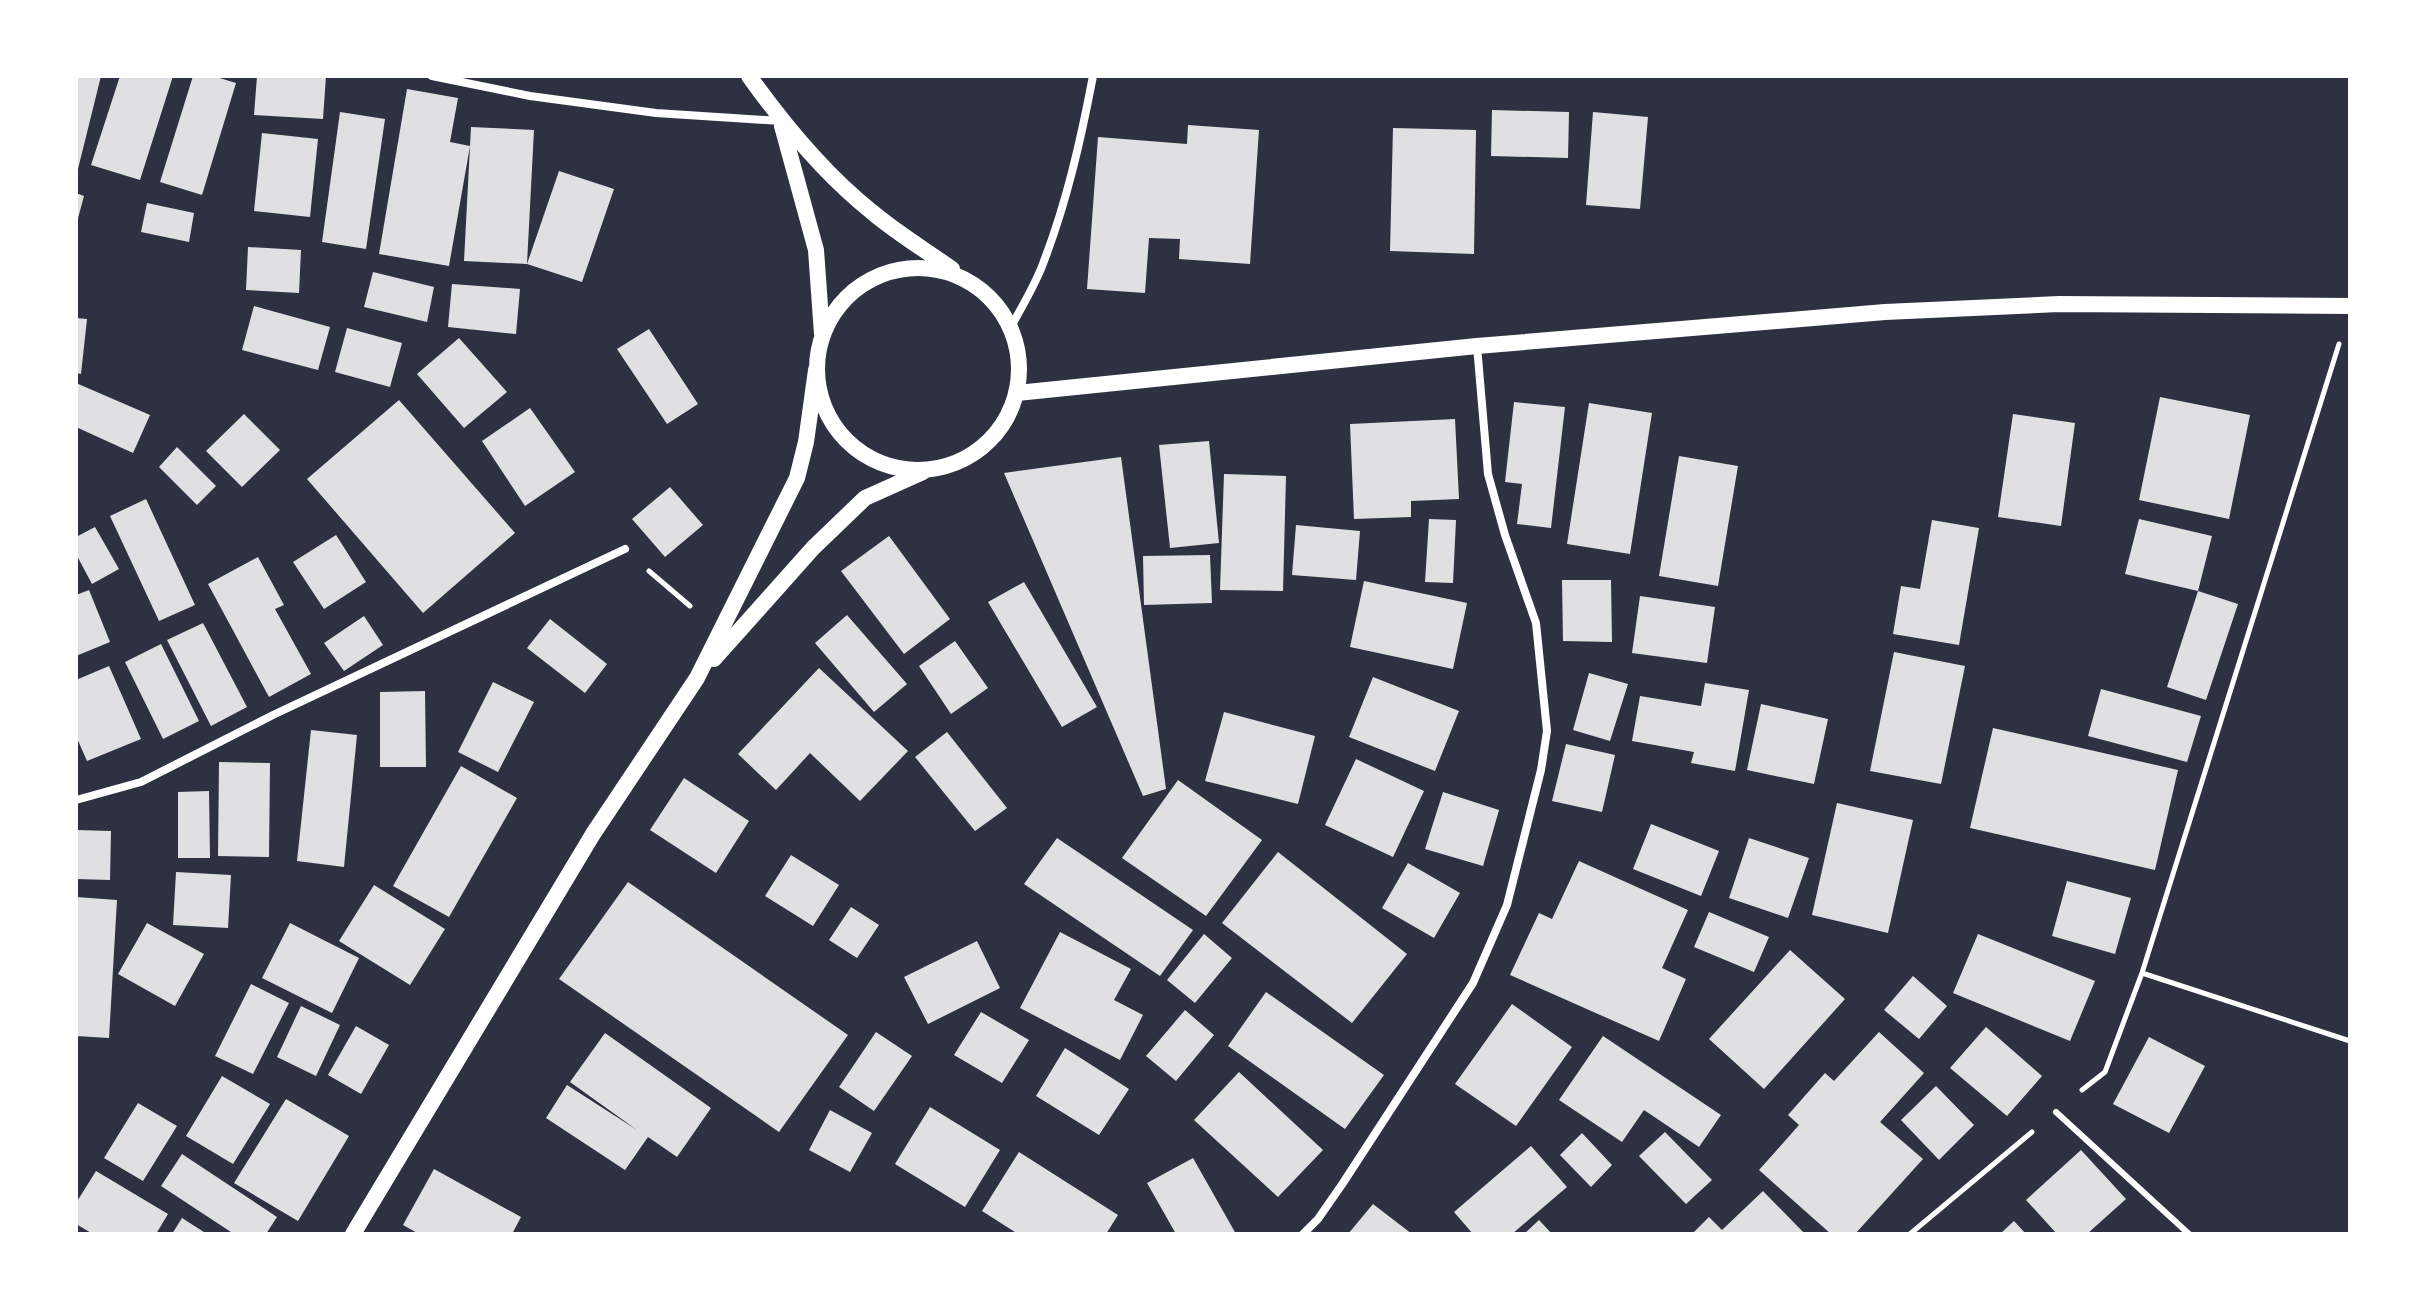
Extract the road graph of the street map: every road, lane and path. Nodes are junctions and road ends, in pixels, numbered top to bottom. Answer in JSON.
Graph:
{"nodes":[{"id":1,"x":432,"y":76,"type":"edge"},
{"id":2,"x":749,"y":76,"type":"edge"},
{"id":3,"x":1093,"y":76,"type":"edge"},
{"id":4,"x":781,"y":121,"type":"junction"},
{"id":5,"x":965,"y":279,"type":"junction"},
{"id":6,"x":2350,"y":306,"type":"edge"},
{"id":7,"x":1011,"y":327,"type":"junction"},
{"id":8,"x":822,"y":335,"type":"junction"},
{"id":9,"x":2341,"y":339,"type":"dead end"},
{"id":10,"x":1477,"y":346,"type":"junction"},
{"id":11,"x":816,"y":370,"type":"junction"},
{"id":12,"x":1017,"y":393,"type":"junction"},
{"id":13,"x":928,"y":470,"type":"junction"},
{"id":14,"x":625,"y":549,"type":"joint"},
{"id":15,"x":721,"y":632,"type":"junction"},
{"id":16,"x":697,"y":678,"type":"junction"},
{"id":17,"x":76,"y":800,"type":"edge"},
{"id":18,"x":2142,"y":973,"type":"junction"},
{"id":19,"x":2350,"y":1041,"type":"edge"},
{"id":20,"x":2056,"y":1112,"type":"junction"},
{"id":21,"x":353,"y":1234,"type":"edge"},
{"id":22,"x":1303,"y":1234,"type":"edge"},
{"id":23,"x":1910,"y":1234,"type":"edge"},
{"id":24,"x":2189,"y":1234,"type":"edge"}],
"edges":[{"from":1,"to":4,"type":"street"},
{"from":2,"to":4,"type":"main road"},
{"from":3,"to":7,"type":"street"},
{"from":4,"to":5,"type":"main road"},
{"from":4,"to":8,"type":"main road"},
{"from":5,"to":7,"type":"main road"},
{"from":5,"to":8,"type":"main road"},
{"from":6,"to":10,"type":"main road"},
{"from":7,"to":12,"type":"main road"},
{"from":8,"to":11,"type":"main road"},
{"from":9,"to":18,"type":"path"},
{"from":10,"to":12,"type":"main road"},
{"from":10,"to":22,"type":"street"},
{"from":11,"to":13,"type":"main road"},
{"from":11,"to":15,"type":"main road"},
{"from":12,"to":13,"type":"main road"},
{"from":13,"to":16,"type":"main road"},
{"from":14,"to":15,"type":"path"},
{"from":14,"to":17,"type":"street"},
{"from":15,"to":16,"type":"main road"},
{"from":16,"to":21,"type":"main road"},
{"from":18,"to":19,"type":"path"},
{"from":18,"to":20,"type":"path"},
{"from":20,"to":23,"type":"path"},
{"from":20,"to":24,"type":"lane"}]}
